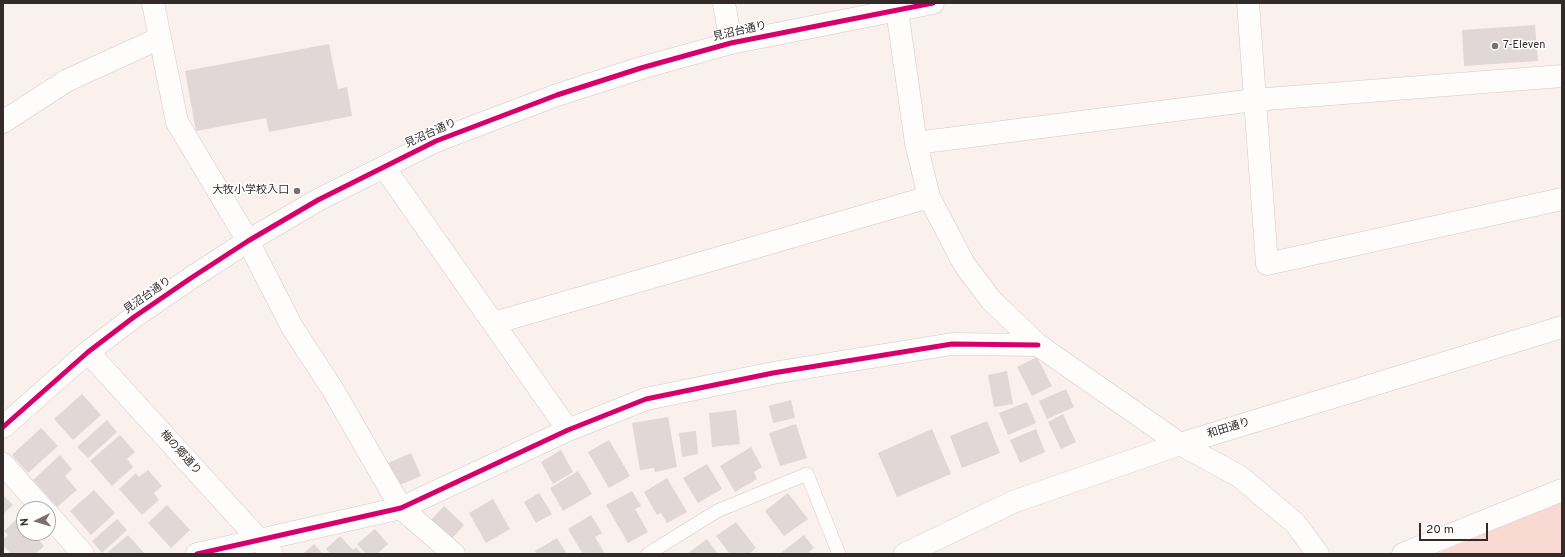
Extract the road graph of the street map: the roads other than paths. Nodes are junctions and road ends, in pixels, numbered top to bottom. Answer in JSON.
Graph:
{"nodes":[{"id":1,"x":153,"y":3,"type":"edge"},
{"id":2,"x":724,"y":3,"type":"edge"},
{"id":3,"x":933,"y":3,"type":"edge"},
{"id":4,"x":1248,"y":3,"type":"edge"},
{"id":5,"x":896,"y":6,"type":"edge"},
{"id":6,"x":160,"y":38,"type":"junction"},
{"id":7,"x":731,"y":43,"type":"junction"},
{"id":8,"x":1562,"y":76,"type":"edge"},
{"id":9,"x":1254,"y":100,"type":"junction"},
{"id":10,"x":3,"y":122,"type":"edge"},
{"id":11,"x":916,"y":143,"type":"junction"},
{"id":12,"x":384,"y":167,"type":"junction"},
{"id":13,"x":929,"y":197,"type":"junction"},
{"id":14,"x":1562,"y":199,"type":"edge"},
{"id":15,"x":248,"y":240,"type":"junction"},
{"id":16,"x":494,"y":323,"type":"junction"},
{"id":17,"x":1562,"y":327,"type":"edge"},
{"id":18,"x":1038,"y":345,"type":"junction"},
{"id":19,"x":88,"y":352,"type":"junction"},
{"id":20,"x":3,"y":427,"type":"edge"},
{"id":21,"x":568,"y":430,"type":"junction"},
{"id":22,"x":1180,"y":444,"type":"junction"},
{"id":23,"x":3,"y":464,"type":"edge"},
{"id":24,"x":1562,"y":490,"type":"edge"},
{"id":25,"x":36,"y":501,"type":"edge"},
{"id":26,"x":401,"y":508,"type":"junction"},
{"id":27,"x":56,"y":523,"type":"edge"},
{"id":28,"x":265,"y":546,"type":"edge"},
{"id":29,"x":84,"y":554,"type":"edge"},
{"id":30,"x":196,"y":554,"type":"edge"},
{"id":31,"x":454,"y":554,"type":"edge"},
{"id":32,"x":648,"y":554,"type":"edge"},
{"id":33,"x":839,"y":554,"type":"edge"},
{"id":34,"x":905,"y":554,"type":"edge"},
{"id":35,"x":1318,"y":554,"type":"edge"},
{"id":36,"x":1403,"y":554,"type":"edge"}],
"edges":[{"from":1,"to":6,"type":"street"},
{"from":2,"to":7,"type":"street"},
{"from":3,"to":5,"type":"street","name":"見沼台通り"},
{"from":4,"to":9,"type":"street"},
{"from":5,"to":7,"type":"street","name":"見沼台通り"},
{"from":5,"to":11,"type":"street"},
{"from":6,"to":10,"type":"street"},
{"from":6,"to":15,"type":"street"},
{"from":7,"to":12,"type":"street","name":"見沼台通り"},
{"from":8,"to":9,"type":"street"},
{"from":9,"to":11,"type":"street"},
{"from":9,"to":14,"type":"street"},
{"from":11,"to":13,"type":"street"},
{"from":12,"to":15,"type":"street","name":"見沼台通り"},
{"from":12,"to":16,"type":"street"},
{"from":13,"to":16,"type":"street"},
{"from":13,"to":18,"type":"street"},
{"from":15,"to":19,"type":"street","name":"見沼台通り"},
{"from":15,"to":26,"type":"street"},
{"from":16,"to":21,"type":"street"},
{"from":17,"to":22,"type":"street","name":"和田通り"},
{"from":18,"to":21,"type":"street"},
{"from":18,"to":22,"type":"street"},
{"from":19,"to":20,"type":"street","name":"見沼台通り"},
{"from":19,"to":28,"type":"street","name":"梅の郷通り"},
{"from":21,"to":26,"type":"street"},
{"from":22,"to":34,"type":"street","name":"和田通り"},
{"from":22,"to":35,"type":"street"},
{"from":23,"to":25,"type":"street"},
{"from":24,"to":36,"type":"street"},
{"from":26,"to":28,"type":"street"},
{"from":26,"to":31,"type":"street"},
{"from":27,"to":29,"type":"street"},
{"from":28,"to":30,"type":"street"},
{"from":32,"to":33,"type":"lane"}]}
